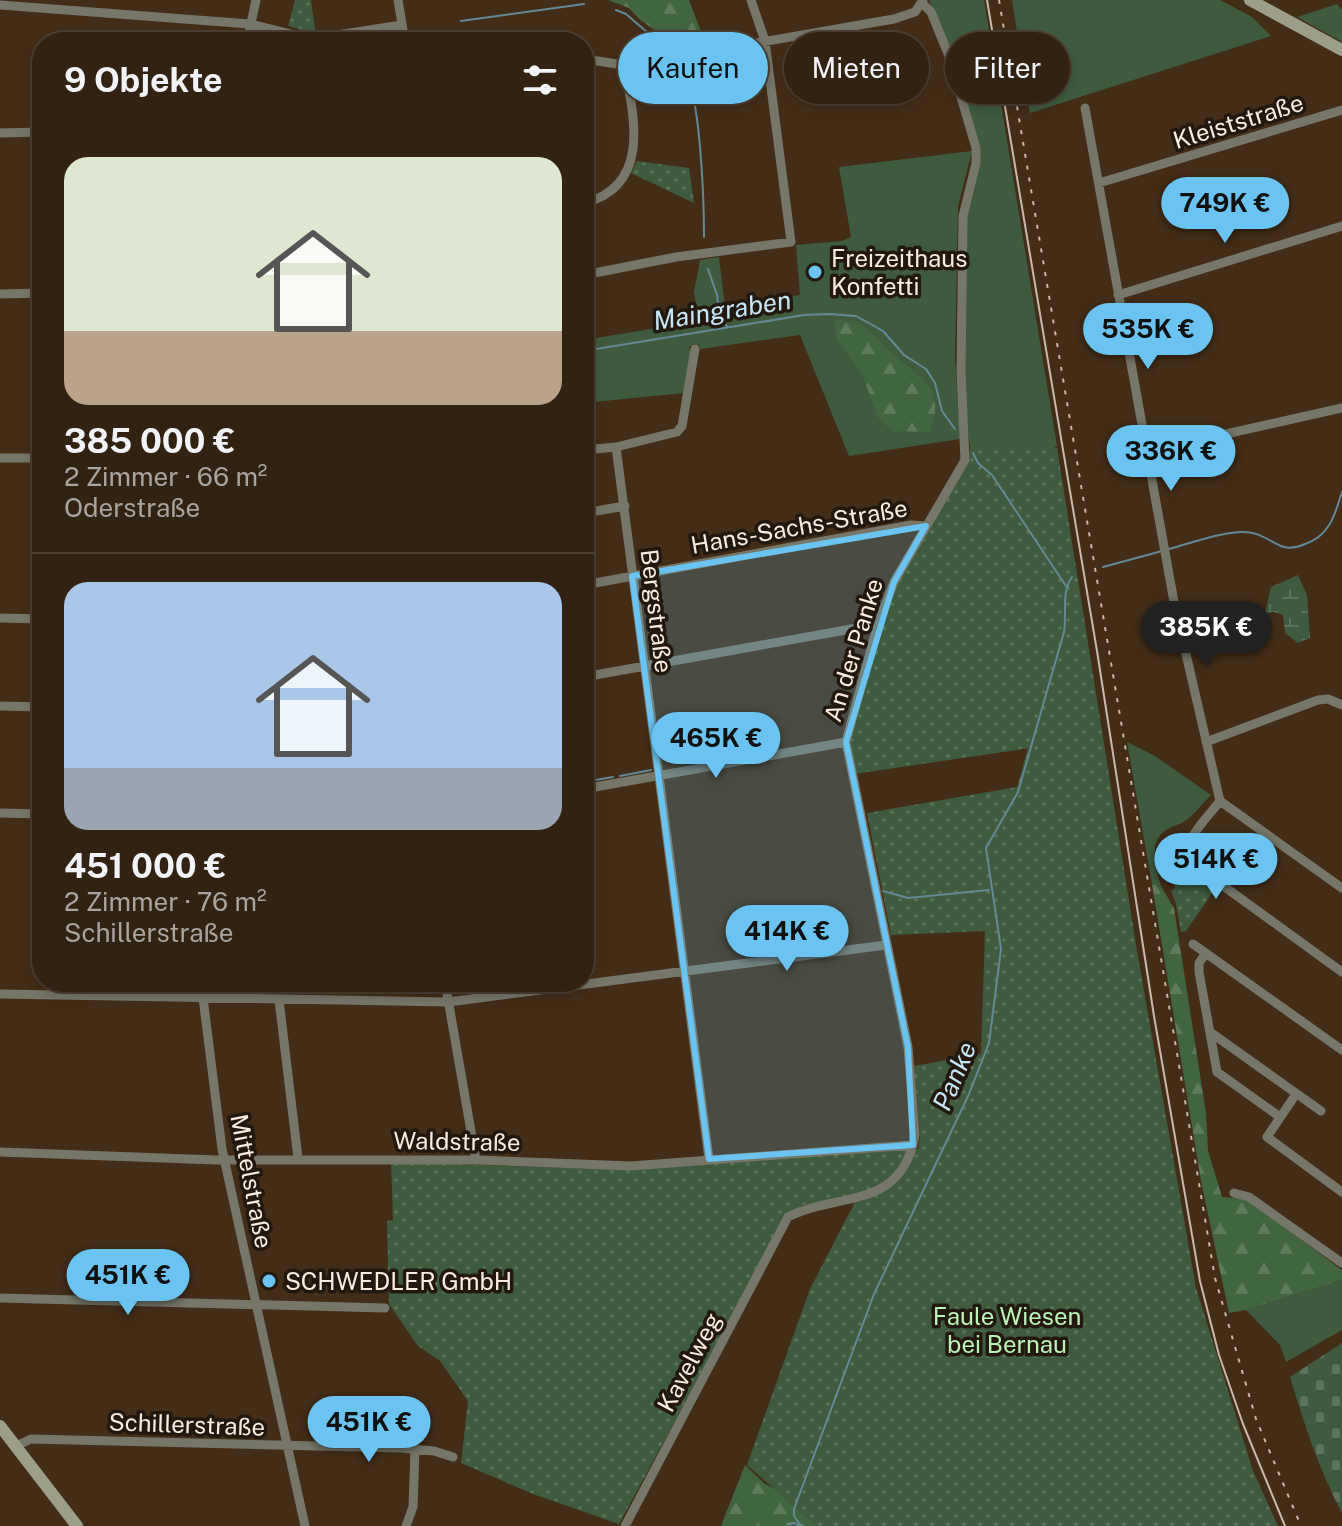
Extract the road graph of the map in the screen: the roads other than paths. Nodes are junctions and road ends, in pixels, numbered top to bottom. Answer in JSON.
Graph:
{"nodes":[{"id":1,"x":256,"y":0,"type":"edge"},
{"id":2,"x":398,"y":0,"type":"edge"},
{"id":3,"x":751,"y":0,"type":"edge"},
{"id":4,"x":1250,"y":0,"type":"edge"},
{"id":5,"x":922,"y":2,"type":"edge"},
{"id":6,"x":0,"y":5,"type":"edge"},
{"id":7,"x":250,"y":24,"type":"junction"},
{"id":8,"x":402,"y":25,"type":"junction"},
{"id":9,"x":249,"y":32,"type":"edge"},
{"id":10,"x":276,"y":32,"type":"edge"},
{"id":11,"x":360,"y":32,"type":"edge"},
{"id":12,"x":403,"y":32,"type":"edge"},
{"id":13,"x":762,"y":32,"type":"edge"},
{"id":14,"x":768,"y":40,"type":"edge"},
{"id":15,"x":1342,"y":50,"type":"edge"},
{"id":16,"x":594,"y":60,"type":"edge"},
{"id":17,"x":618,"y":64,"type":"edge"},
{"id":18,"x":768,"y":64,"type":"edge"},
{"id":19,"x":631,"y":104,"type":"edge"},
{"id":20,"x":1085,"y":108,"type":"dead end"},
{"id":21,"x":1342,"y":110,"type":"edge"},
{"id":22,"x":32,"y":132,"type":"edge"},
{"id":23,"x":0,"y":133,"type":"edge"},
{"id":24,"x":1099,"y":183,"type":"junction"},
{"id":25,"x":594,"y":198,"type":"edge"},
{"id":26,"x":1342,"y":226,"type":"edge"},
{"id":27,"x":594,"y":273,"type":"edge"},
{"id":28,"x":32,"y":293,"type":"edge"},
{"id":29,"x":0,"y":294,"type":"edge"},
{"id":30,"x":1118,"y":295,"type":"junction"},
{"id":31,"x":695,"y":349,"type":"dead end"},
{"id":32,"x":1342,"y":408,"type":"edge"},
{"id":33,"x":616,"y":447,"type":"junction"},
{"id":34,"x":594,"y":449,"type":"edge"},
{"id":35,"x":1146,"y":452,"type":"junction"},
{"id":36,"x":0,"y":458,"type":"edge"},
{"id":37,"x":32,"y":458,"type":"edge"},
{"id":38,"x":625,"y":506,"type":"junction"},
{"id":39,"x":594,"y":511,"type":"edge"},
{"id":40,"x":926,"y":526,"type":"junction"},
{"id":41,"x":632,"y":576,"type":"junction"},
{"id":42,"x":594,"y":583,"type":"edge"},
{"id":43,"x":0,"y":618,"type":"edge"},
{"id":44,"x":32,"y":619,"type":"edge"},
{"id":45,"x":877,"y":627,"type":"junction"},
{"id":46,"x":644,"y":666,"type":"junction"},
{"id":47,"x":594,"y":675,"type":"edge"},
{"id":48,"x":1340,"y":704,"type":"edge"},
{"id":49,"x":0,"y":706,"type":"edge"},
{"id":50,"x":32,"y":707,"type":"edge"},
{"id":51,"x":846,"y":742,"type":"junction"},
{"id":52,"x":1206,"y":742,"type":"junction"},
{"id":53,"x":657,"y":775,"type":"junction"},
{"id":54,"x":594,"y":787,"type":"edge"},
{"id":55,"x":1220,"y":801,"type":"junction"},
{"id":56,"x":0,"y":813,"type":"edge"},
{"id":57,"x":32,"y":814,"type":"edge"},
{"id":58,"x":1342,"y":888,"type":"edge"},
{"id":59,"x":1193,"y":944,"type":"dead end"},
{"id":60,"x":886,"y":945,"type":"junction"},
{"id":61,"x":1206,"y":953,"type":"junction"},
{"id":62,"x":684,"y":972,"type":"junction"},
{"id":63,"x":1342,"y":972,"type":"edge"},
{"id":64,"x":594,"y":983,"type":"edge"},
{"id":65,"x":202,"y":992,"type":"edge"},
{"id":66,"x":446,"y":992,"type":"edge"},
{"id":67,"x":527,"y":992,"type":"edge"},
{"id":68,"x":0,"y":994,"type":"edge"},
{"id":69,"x":203,"y":999,"type":"junction"},
{"id":70,"x":279,"y":1000,"type":"junction"},
{"id":71,"x":448,"y":1002,"type":"junction"},
{"id":72,"x":1210,"y":1032,"type":"junction"},
{"id":73,"x":1342,"y":1050,"type":"edge"},
{"id":74,"x":1296,"y":1094,"type":"junction"},
{"id":75,"x":1321,"y":1111,"type":"dead end"},
{"id":76,"x":1280,"y":1117,"type":"junction"},
{"id":77,"x":913,"y":1145,"type":"junction"},
{"id":78,"x":0,"y":1152,"type":"edge"},
{"id":79,"x":298,"y":1158,"type":"junction"},
{"id":80,"x":709,"y":1159,"type":"junction"},
{"id":81,"x":224,"y":1160,"type":"junction"},
{"id":82,"x":476,"y":1160,"type":"junction"},
{"id":83,"x":1342,"y":1192,"type":"edge"},
{"id":84,"x":1234,"y":1193,"type":"dead end"},
{"id":85,"x":1342,"y":1263,"type":"edge"},
{"id":86,"x":0,"y":1298,"type":"edge"},
{"id":87,"x":256,"y":1303,"type":"junction"},
{"id":88,"x":385,"y":1308,"type":"dead end"},
{"id":89,"x":2,"y":1432,"type":"edge"},
{"id":90,"x":16,"y":1446,"type":"junction"},
{"id":91,"x":288,"y":1447,"type":"junction"},
{"id":92,"x":415,"y":1449,"type":"junction"},
{"id":93,"x":453,"y":1457,"type":"dead end"},
{"id":94,"x":77,"y":1526,"type":"edge"},
{"id":95,"x":305,"y":1526,"type":"edge"},
{"id":96,"x":406,"y":1526,"type":"edge"},
{"id":97,"x":625,"y":1526,"type":"edge"}],
"edges":[{"from":1,"to":7,"type":"street"},
{"from":2,"to":8,"type":"street"},
{"from":3,"to":13,"type":"street"},
{"from":4,"to":15,"type":"street"},
{"from":5,"to":14,"type":"street"},
{"from":5,"to":40,"type":"street","name":"An der Panke"},
{"from":6,"to":7,"type":"street"},
{"from":7,"to":9,"type":"street"},
{"from":7,"to":10,"type":"street"},
{"from":8,"to":11,"type":"street"},
{"from":8,"to":12,"type":"street"},
{"from":16,"to":17,"type":"street"},
{"from":18,"to":27,"type":"street"},
{"from":19,"to":25,"type":"street"},
{"from":20,"to":24,"type":"street"},
{"from":21,"to":24,"type":"street","name":"Kleiststraße"},
{"from":22,"to":23,"type":"street"},
{"from":24,"to":30,"type":"street"},
{"from":26,"to":30,"type":"street"},
{"from":28,"to":29,"type":"street"},
{"from":30,"to":35,"type":"street"},
{"from":31,"to":33,"type":"street"},
{"from":32,"to":35,"type":"street"},
{"from":33,"to":34,"type":"street"},
{"from":33,"to":38,"type":"street","name":"Bergstraße"},
{"from":35,"to":52,"type":"street"},
{"from":36,"to":37,"type":"street"},
{"from":38,"to":39,"type":"street"},
{"from":38,"to":41,"type":"street","name":"Bergstraße"},
{"from":40,"to":41,"type":"street","name":"Hans-Sachs-Straße"},
{"from":40,"to":45,"type":"street","name":"An der Panke"},
{"from":41,"to":42,"type":"street","name":"Hans-Sachs-Straße"},
{"from":41,"to":46,"type":"street","name":"Bergstraße"},
{"from":43,"to":44,"type":"street"},
{"from":45,"to":46,"type":"street"},
{"from":45,"to":51,"type":"street","name":"An der Panke"},
{"from":46,"to":47,"type":"street"},
{"from":46,"to":53,"type":"street","name":"Bergstraße"},
{"from":48,"to":52,"type":"street"},
{"from":49,"to":50,"type":"street"},
{"from":51,"to":53,"type":"street"},
{"from":51,"to":60,"type":"street","name":"An der Panke"},
{"from":52,"to":55,"type":"street"},
{"from":53,"to":54,"type":"street"},
{"from":53,"to":62,"type":"street","name":"Bergstraße"},
{"from":55,"to":58,"type":"street"},
{"from":55,"to":63,"type":"street"},
{"from":56,"to":57,"type":"street"},
{"from":59,"to":61,"type":"street"},
{"from":60,"to":62,"type":"street"},
{"from":60,"to":77,"type":"street","name":"An der Panke"},
{"from":61,"to":72,"type":"street"},
{"from":61,"to":73,"type":"street"},
{"from":62,"to":64,"type":"street"},
{"from":62,"to":80,"type":"street","name":"Bergstraße"},
{"from":65,"to":69,"type":"street","name":"Mittelstraße"},
{"from":66,"to":71,"type":"street"},
{"from":67,"to":71,"type":"street"},
{"from":68,"to":69,"type":"street"},
{"from":69,"to":70,"type":"street"},
{"from":69,"to":81,"type":"street","name":"Mittelstraße"},
{"from":70,"to":71,"type":"street"},
{"from":70,"to":79,"type":"street"},
{"from":71,"to":82,"type":"street"},
{"from":72,"to":74,"type":"street"},
{"from":72,"to":76,"type":"street"},
{"from":74,"to":75,"type":"street"},
{"from":74,"to":76,"type":"street"},
{"from":76,"to":83,"type":"street"},
{"from":77,"to":80,"type":"street","name":"Waldstraße"},
{"from":77,"to":97,"type":"street","name":"Kavelweg"},
{"from":78,"to":81,"type":"street","name":"Waldstraße"},
{"from":79,"to":81,"type":"street","name":"Waldstraße"},
{"from":79,"to":82,"type":"street","name":"Waldstraße"},
{"from":80,"to":82,"type":"street","name":"Waldstraße"},
{"from":81,"to":87,"type":"street","name":"Mittelstraße"},
{"from":84,"to":85,"type":"street"},
{"from":86,"to":87,"type":"street"},
{"from":87,"to":88,"type":"street"},
{"from":87,"to":91,"type":"street","name":"Mittelstraße"},
{"from":89,"to":90,"type":"street"},
{"from":90,"to":91,"type":"street","name":"Schillerstraße"},
{"from":90,"to":94,"type":"street"},
{"from":91,"to":92,"type":"street","name":"Schillerstraße"},
{"from":91,"to":95,"type":"street","name":"Mittelstraße"},
{"from":92,"to":93,"type":"street","name":"Schillerstraße"},
{"from":92,"to":96,"type":"street"}]}
